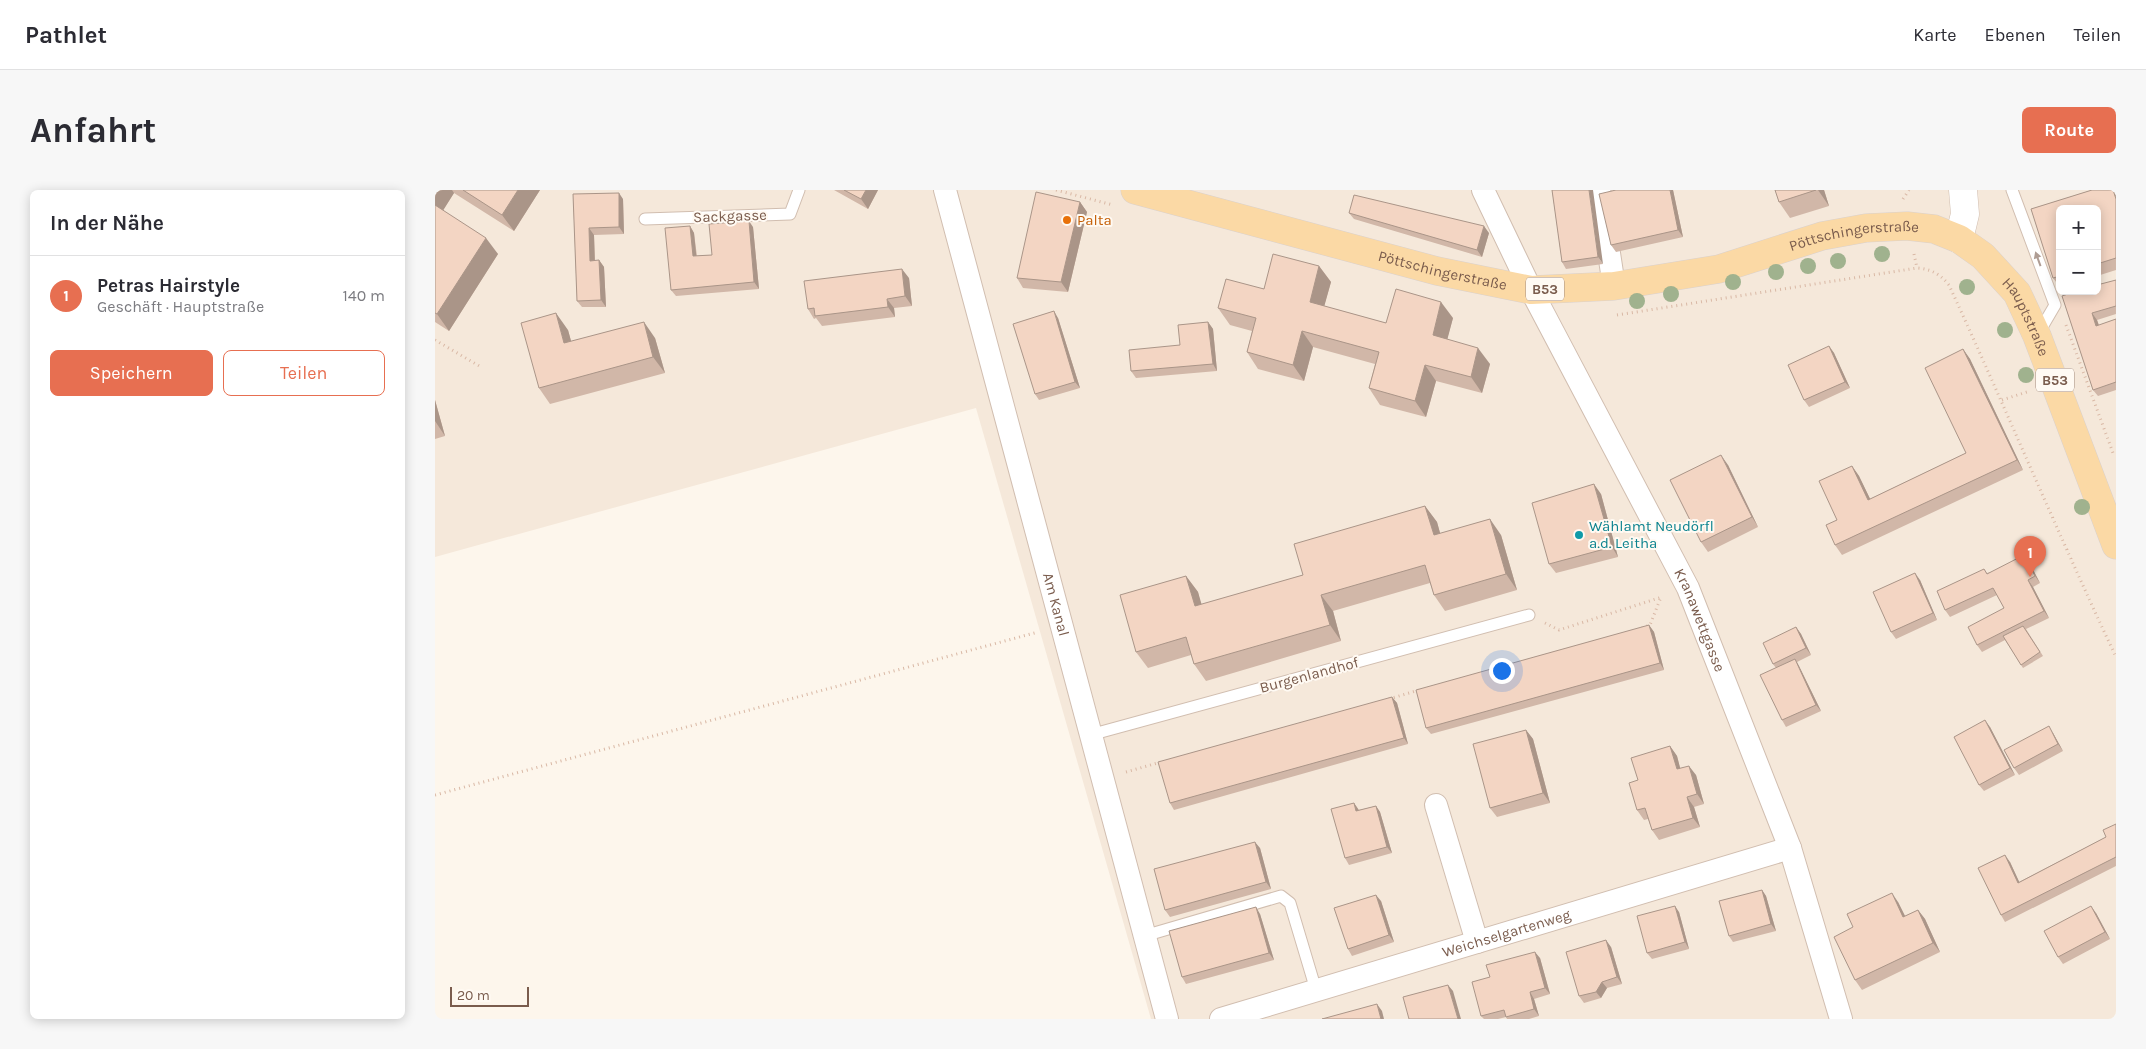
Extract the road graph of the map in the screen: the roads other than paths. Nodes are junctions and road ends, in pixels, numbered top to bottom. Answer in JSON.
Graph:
{"nodes":[{"id":1,"x":799,"y":190,"type":"edge"},
{"id":2,"x":945,"y":190,"type":"edge"},
{"id":3,"x":1135,"y":190,"type":"edge"},
{"id":4,"x":1483,"y":190,"type":"edge"},
{"id":5,"x":1963,"y":190,"type":"edge"},
{"id":6,"x":2012,"y":190,"type":"edge"},
{"id":7,"x":1599,"y":194,"type":"edge"},
{"id":8,"x":645,"y":219,"type":"dead end"},
{"id":9,"x":1959,"y":239,"type":"junction"},
{"id":10,"x":1614,"y":286,"type":"junction"},
{"id":11,"x":1531,"y":290,"type":"junction"},
{"id":12,"x":2037,"y":336,"type":"junction"},
{"id":13,"x":2116,"y":545,"type":"edge"},
{"id":14,"x":1529,"y":615,"type":"road end"},
{"id":15,"x":1090,"y":735,"type":"junction"},
{"id":16,"x":1436,"y":805,"type":"dead end"},
{"id":17,"x":1790,"y":848,"type":"junction"},
{"id":18,"x":1144,"y":936,"type":"junction"},
{"id":19,"x":1477,"y":942,"type":"junction"},
{"id":20,"x":1316,"y":990,"type":"junction"},
{"id":21,"x":1167,"y":1019,"type":"edge"},
{"id":22,"x":1221,"y":1019,"type":"edge"},
{"id":23,"x":1841,"y":1019,"type":"edge"}],
"edges":[{"from":1,"to":8,"type":"lane","name":"Sackgasse"},
{"from":2,"to":15,"type":"street","name":"Am Kanal"},
{"from":3,"to":11,"type":"main road","name":"Pöttschingerstraße","number":"B53"},
{"from":4,"to":11,"type":"street","name":"Kranawettgasse"},
{"from":5,"to":9,"type":"street"},
{"from":12,"to":6,"type":"lane","one_way":true},
{"from":7,"to":10,"type":"street"},
{"from":9,"to":10,"type":"main road","name":"Pöttschingerstraße","number":"B53"},
{"from":9,"to":12,"type":"main road","name":"Hauptstraße","number":"B53"},
{"from":10,"to":11,"type":"main road","name":"Pöttschingerstraße","number":"B53"},
{"from":11,"to":17,"type":"street","name":"Kranawettgasse"},
{"from":12,"to":13,"type":"main road","name":"Hauptstraße","number":"B53"},
{"from":14,"to":15,"type":"lane","name":"Burgenlandhof"},
{"from":15,"to":18,"type":"street","name":"Am Kanal"},
{"from":16,"to":19,"type":"street"},
{"from":17,"to":19,"type":"street","name":"Weichselgartenweg"},
{"from":17,"to":23,"type":"street","name":"Kranawettgasse"},
{"from":18,"to":20,"type":"lane"},
{"from":18,"to":21,"type":"street","name":"Am Kanal"},
{"from":19,"to":20,"type":"street","name":"Weichselgartenweg"},
{"from":20,"to":22,"type":"street","name":"Weichselgartenweg"}]}
